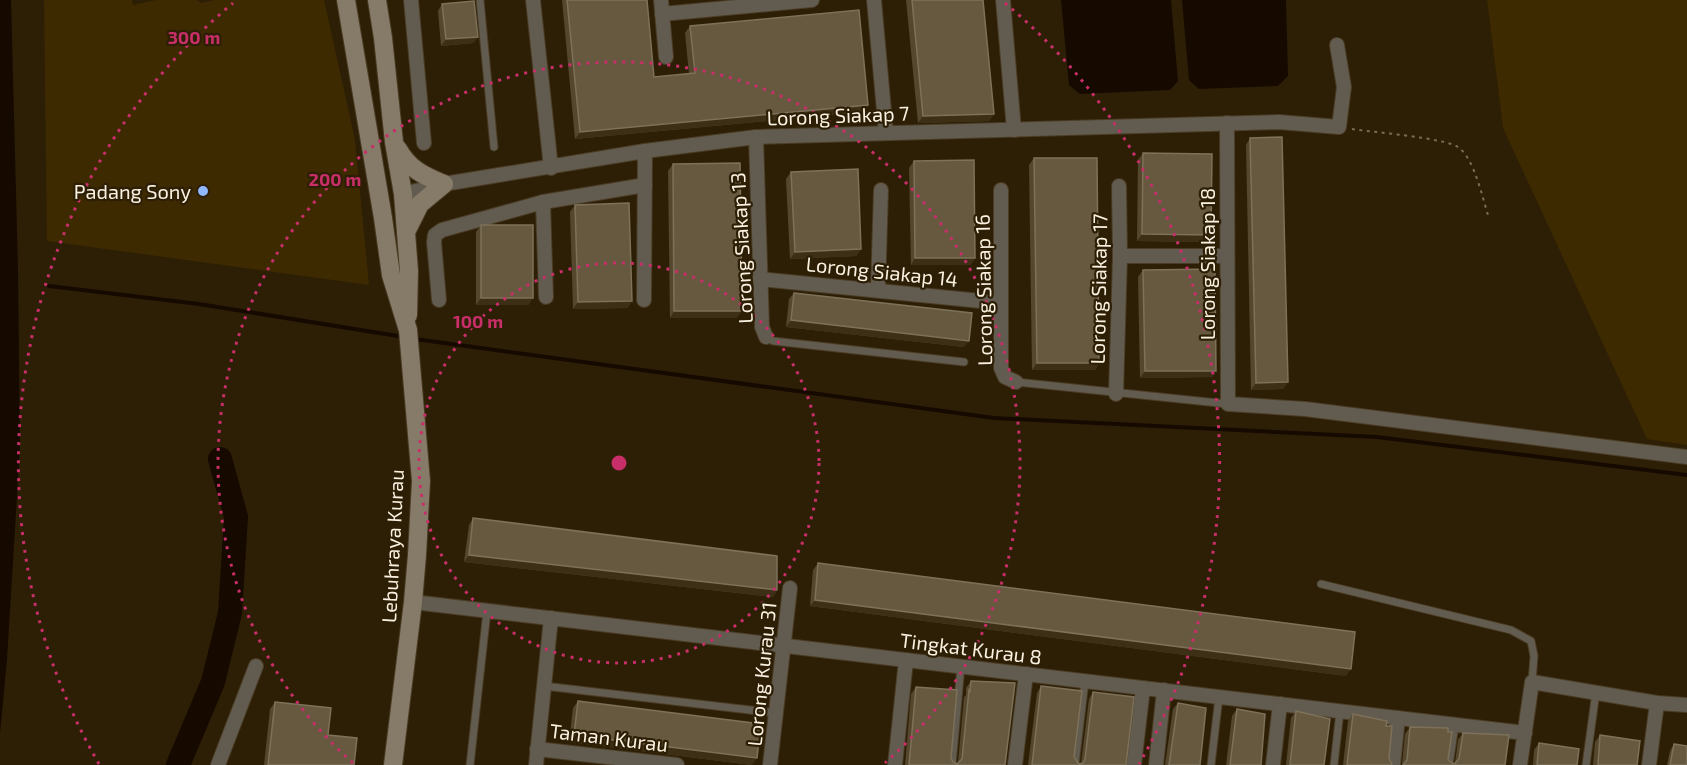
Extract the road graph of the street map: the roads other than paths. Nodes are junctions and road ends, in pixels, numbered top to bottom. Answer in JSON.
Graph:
{"nodes":[{"id":1,"x":346,"y":0,"type":"edge"},
{"id":2,"x":377,"y":0,"type":"edge"},
{"id":3,"x":411,"y":0,"type":"edge"},
{"id":4,"x":480,"y":0,"type":"edge"},
{"id":5,"x":533,"y":0,"type":"edge"},
{"id":6,"x":813,"y":0,"type":"edge"},
{"id":7,"x":874,"y":0,"type":"edge"},
{"id":8,"x":1003,"y":0,"type":"edge"},
{"id":9,"x":662,"y":7,"type":"edge"},
{"id":10,"x":383,"y":38,"type":"junction"},
{"id":11,"x":353,"y":43,"type":"junction"},
{"id":12,"x":1337,"y":45,"type":"dead end"},
{"id":13,"x":666,"y":57,"type":"dead end"},
{"id":14,"x":363,"y":105,"type":"junction"},
{"id":15,"x":1227,"y":123,"type":"junction"},
{"id":16,"x":1014,"y":130,"type":"junction"},
{"id":17,"x":886,"y":133,"type":"junction"},
{"id":18,"x":756,"y":137,"type":"junction"},
{"id":19,"x":394,"y":142,"type":"junction"},
{"id":20,"x":424,"y":143,"type":"dead end"},
{"id":21,"x":494,"y":147,"type":"dead end"},
{"id":22,"x":645,"y":151,"type":"junction"},
{"id":23,"x":551,"y":168,"type":"junction"},
{"id":24,"x":444,"y":183,"type":"junction"},
{"id":25,"x":645,"y":185,"type":"junction"},
{"id":26,"x":1119,"y":186,"type":"dead end"},
{"id":27,"x":881,"y":190,"type":"dead end"},
{"id":28,"x":1001,"y":190,"type":"dead end"},
{"id":29,"x":403,"y":194,"type":"junction"},
{"id":30,"x":543,"y":202,"type":"junction"},
{"id":31,"x":406,"y":231,"type":"junction"},
{"id":32,"x":1120,"y":256,"type":"junction"},
{"id":33,"x":1226,"y":256,"type":"junction"},
{"id":34,"x":759,"y":279,"type":"junction"},
{"id":35,"x":878,"y":290,"type":"junction"},
{"id":36,"x":546,"y":297,"type":"dead end"},
{"id":37,"x":439,"y":300,"type":"dead end"},
{"id":38,"x":644,"y":300,"type":"dead end"},
{"id":39,"x":1001,"y":303,"type":"junction"},
{"id":40,"x":408,"y":329,"type":"junction"},
{"id":41,"x":766,"y":337,"type":"joint"},
{"id":42,"x":964,"y":362,"type":"dead end"},
{"id":43,"x":1016,"y":382,"type":"joint"},
{"id":44,"x":1116,"y":394,"type":"junction"},
{"id":45,"x":1228,"y":404,"type":"junction"},
{"id":46,"x":1687,"y":457,"type":"edge"},
{"id":47,"x":1321,"y":584,"type":"dead end"},
{"id":48,"x":790,"y":588,"type":"dead end"},
{"id":49,"x":413,"y":602,"type":"junction"},
{"id":50,"x":487,"y":611,"type":"junction"},
{"id":51,"x":551,"y":618,"type":"junction"},
{"id":52,"x":783,"y":646,"type":"junction"},
{"id":53,"x":906,"y":660,"type":"junction"},
{"id":54,"x":256,"y":666,"type":"dead end"},
{"id":55,"x":961,"y":666,"type":"junction"},
{"id":56,"x":1026,"y":674,"type":"junction"},
{"id":57,"x":1085,"y":681,"type":"junction"},
{"id":58,"x":1532,"y":682,"type":"junction"},
{"id":59,"x":544,"y":686,"type":"junction"},
{"id":60,"x":1143,"y":688,"type":"junction"},
{"id":61,"x":1164,"y":690,"type":"junction"},
{"id":62,"x":1596,"y":692,"type":"junction"},
{"id":63,"x":1219,"y":697,"type":"junction"},
{"id":64,"x":1657,"y":703,"type":"junction"},
{"id":65,"x":1280,"y":704,"type":"junction"},
{"id":66,"x":1687,"y":705,"type":"edge"},
{"id":67,"x":1341,"y":711,"type":"junction"},
{"id":68,"x":776,"y":713,"type":"junction"},
{"id":69,"x":1398,"y":718,"type":"junction"},
{"id":70,"x":1455,"y":724,"type":"junction"},
{"id":71,"x":1525,"y":733,"type":"junction"},
{"id":72,"x":537,"y":748,"type":"junction"},
{"id":73,"x":218,"y":765,"type":"edge"},
{"id":74,"x":393,"y":765,"type":"edge"},
{"id":75,"x":470,"y":765,"type":"edge"},
{"id":76,"x":536,"y":765,"type":"edge"},
{"id":77,"x":677,"y":765,"type":"edge"},
{"id":78,"x":770,"y":765,"type":"edge"},
{"id":79,"x":895,"y":765,"type":"edge"},
{"id":80,"x":952,"y":765,"type":"edge"},
{"id":81,"x":1015,"y":765,"type":"edge"},
{"id":82,"x":1075,"y":765,"type":"edge"},
{"id":83,"x":1134,"y":765,"type":"edge"},
{"id":84,"x":1156,"y":765,"type":"edge"},
{"id":85,"x":1211,"y":765,"type":"edge"},
{"id":86,"x":1273,"y":765,"type":"edge"},
{"id":87,"x":1334,"y":765,"type":"edge"},
{"id":88,"x":1393,"y":765,"type":"edge"},
{"id":89,"x":1449,"y":765,"type":"edge"},
{"id":90,"x":1520,"y":765,"type":"edge"},
{"id":91,"x":1586,"y":765,"type":"edge"},
{"id":92,"x":1649,"y":765,"type":"edge"}],
"edges":[{"from":1,"to":11,"type":"street","name":"Lebuhraya Kurau"},
{"from":2,"to":10,"type":"street","name":"Lebuhraya Kurau"},
{"from":3,"to":20,"type":"street"},
{"from":4,"to":21,"type":"lane"},
{"from":5,"to":23,"type":"street"},
{"from":6,"to":9,"type":"street"},
{"from":7,"to":17,"type":"street"},
{"from":8,"to":16,"type":"street"},
{"from":9,"to":13,"type":"street"},
{"from":10,"to":11,"type":"street"},
{"from":10,"to":19,"type":"street","name":"Lebuhraya Kurau"},
{"from":11,"to":14,"type":"street","name":"Lebuhraya Kurau"},
{"from":12,"to":15,"type":"street","name":"Lorong Siakap 7"},
{"from":14,"to":29,"type":"street"},
{"from":14,"to":40,"type":"street","name":"Lebuhraya Kurau"},
{"from":15,"to":16,"type":"street","name":"Lorong Siakap 7"},
{"from":15,"to":33,"type":"street","name":"Lorong Siakap 18"},
{"from":16,"to":17,"type":"street","name":"Lorong Siakap 7"},
{"from":17,"to":18,"type":"street","name":"Lorong Siakap 7"},
{"from":18,"to":22,"type":"street","name":"Lorong Siakap 7"},
{"from":18,"to":34,"type":"street","name":"Lorong Siakap 13"},
{"from":19,"to":24,"type":"street"},
{"from":19,"to":29,"type":"street","name":"Lebuhraya Kurau"},
{"from":22,"to":23,"type":"street","name":"Lorong Siakap 7"},
{"from":22,"to":25,"type":"street"},
{"from":23,"to":24,"type":"street","name":"Lorong Siakap 7"},
{"from":24,"to":29,"type":"street","name":"Lorong Siakap 7"},
{"from":24,"to":31,"type":"street"},
{"from":25,"to":30,"type":"street"},
{"from":25,"to":38,"type":"street"},
{"from":26,"to":32,"type":"street","name":"Lorong Siakap 17"},
{"from":27,"to":35,"type":"street"},
{"from":28,"to":39,"type":"street","name":"Lorong Siakap 16"},
{"from":29,"to":31,"type":"street","name":"Lebuhraya Kurau"},
{"from":30,"to":36,"type":"street"},
{"from":30,"to":37,"type":"street"},
{"from":31,"to":40,"type":"street","name":"Lebuhraya Kurau"},
{"from":32,"to":33,"type":"street"},
{"from":32,"to":44,"type":"street","name":"Lorong Siakap 17"},
{"from":33,"to":45,"type":"street","name":"Lorong Siakap 18"},
{"from":34,"to":35,"type":"street","name":"Lorong Siakap 14"},
{"from":34,"to":41,"type":"street","name":"Lorong Siakap 13"},
{"from":35,"to":39,"type":"street","name":"Lorong Siakap 14"},
{"from":39,"to":43,"type":"street","name":"Lorong Siakap 16"},
{"from":40,"to":49,"type":"street","name":"Lebuhraya Kurau"},
{"from":41,"to":42,"type":"lane","name":"Lorong Siakap 13"},
{"from":43,"to":44,"type":"lane"},
{"from":44,"to":45,"type":"lane"},
{"from":45,"to":46,"type":"street"},
{"from":47,"to":58,"type":"lane"},
{"from":48,"to":52,"type":"street","name":"Lorong Kurau 31"},
{"from":49,"to":50,"type":"street","name":"Tingkat Kurau 8"},
{"from":49,"to":74,"type":"street","name":"Lebuhraya Kurau"},
{"from":50,"to":51,"type":"street","name":"Tingkat Kurau 8"},
{"from":50,"to":75,"type":"lane"},
{"from":51,"to":52,"type":"street","name":"Tingkat Kurau 8"},
{"from":51,"to":59,"type":"street"},
{"from":52,"to":53,"type":"street","name":"Tingkat Kurau 8"},
{"from":52,"to":68,"type":"street","name":"Lorong Kurau 31"},
{"from":53,"to":55,"type":"street","name":"Tingkat Kurau 8"},
{"from":53,"to":79,"type":"street"},
{"from":54,"to":73,"type":"street"},
{"from":55,"to":56,"type":"street","name":"Tingkat Kurau 8"},
{"from":55,"to":80,"type":"lane"},
{"from":56,"to":57,"type":"street","name":"Tingkat Kurau 8"},
{"from":56,"to":81,"type":"street"},
{"from":57,"to":60,"type":"street","name":"Tingkat Kurau 8"},
{"from":57,"to":82,"type":"lane"},
{"from":58,"to":62,"type":"street"},
{"from":58,"to":71,"type":"street"},
{"from":59,"to":68,"type":"lane"},
{"from":59,"to":72,"type":"street"},
{"from":60,"to":61,"type":"street","name":"Tingkat Kurau 8"},
{"from":60,"to":83,"type":"street"},
{"from":61,"to":63,"type":"street","name":"Tingkat Kurau 8"},
{"from":61,"to":84,"type":"street"},
{"from":62,"to":64,"type":"street"},
{"from":62,"to":91,"type":"lane"},
{"from":63,"to":65,"type":"street","name":"Tingkat Kurau 8"},
{"from":63,"to":85,"type":"lane"},
{"from":64,"to":66,"type":"street"},
{"from":64,"to":92,"type":"street"},
{"from":65,"to":67,"type":"street","name":"Tingkat Kurau 8"},
{"from":65,"to":86,"type":"street"},
{"from":67,"to":69,"type":"street","name":"Tingkat Kurau 8"},
{"from":67,"to":87,"type":"lane"},
{"from":68,"to":78,"type":"street","name":"Lorong Kurau 31"},
{"from":69,"to":70,"type":"street","name":"Tingkat Kurau 8"},
{"from":69,"to":88,"type":"street"},
{"from":70,"to":71,"type":"street","name":"Tingkat Kurau 8"},
{"from":70,"to":89,"type":"lane"},
{"from":71,"to":90,"type":"street"},
{"from":72,"to":76,"type":"street"},
{"from":72,"to":77,"type":"street","name":"Taman Kurau"}]}
